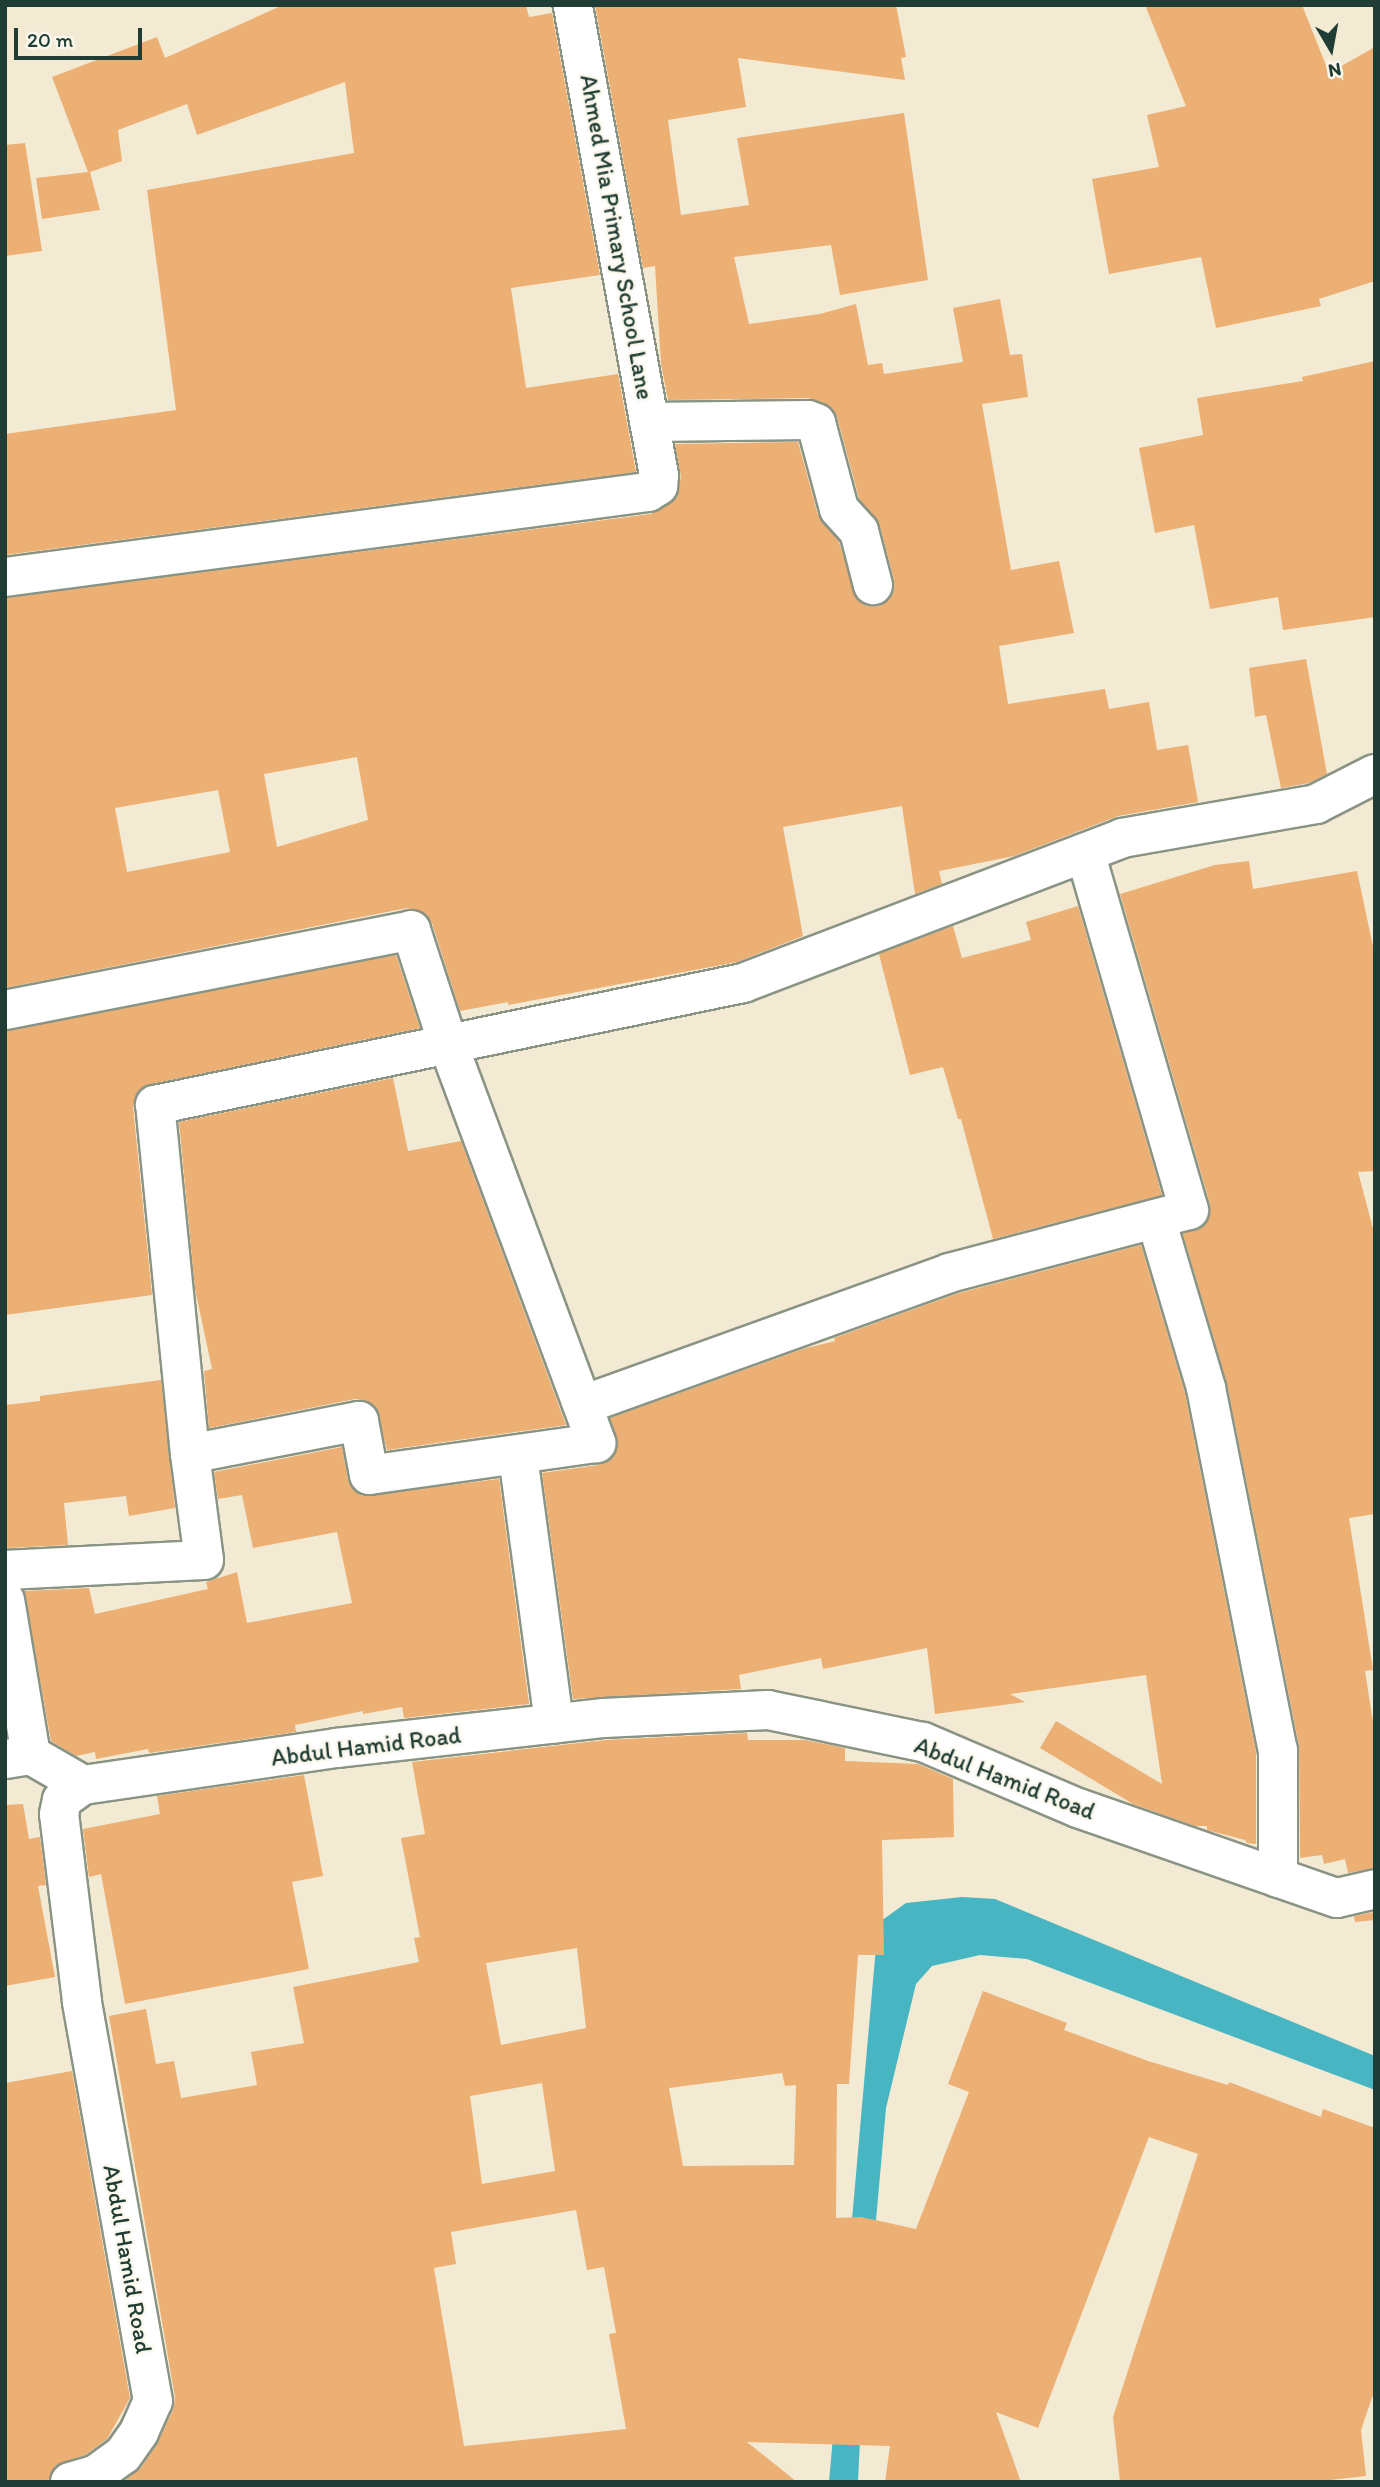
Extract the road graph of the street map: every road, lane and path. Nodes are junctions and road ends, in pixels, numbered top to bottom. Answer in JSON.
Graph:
{"nodes":[{"id":1,"x":573,"y":5,"type":"edge"},
{"id":2,"x":649,"y":422,"type":"junction"},
{"id":3,"x":5,"y":577,"type":"edge"},
{"id":4,"x":873,"y":586,"type":"dead end"},
{"id":5,"x":1375,"y":774,"type":"edge"},
{"id":6,"x":1085,"y":853,"type":"junction"},
{"id":7,"x":5,"y":1010,"type":"edge"},
{"id":8,"x":448,"y":1044,"type":"junction"},
{"id":9,"x":1156,"y":1219,"type":"junction"},
{"id":10,"x":583,"y":1405,"type":"junction"},
{"id":11,"x":190,"y":1454,"type":"junction"},
{"id":12,"x":519,"y":1455,"type":"junction"},
{"id":13,"x":5,"y":1570,"type":"edge"},
{"id":14,"x":5,"y":1600,"type":"edge"},
{"id":15,"x":554,"y":1724,"type":"junction"},
{"id":16,"x":18,"y":1757,"type":"edge"},
{"id":17,"x":83,"y":1785,"type":"junction"},
{"id":18,"x":1278,"y":1878,"type":"junction"},
{"id":19,"x":1375,"y":1889,"type":"edge"},
{"id":20,"x":70,"y":2482,"type":"edge"}],
"edges":[{"from":1,"to":2,"type":"street","name":"Ahmed Mia Primary School Lane"},
{"from":2,"to":3,"type":"street"},
{"from":2,"to":4,"type":"street","name":"Ahmed Mia Primary School Lane"},
{"from":5,"to":6,"type":"street"},
{"from":6,"to":8,"type":"street"},
{"from":6,"to":9,"type":"street"},
{"from":7,"to":8,"type":"street"},
{"from":8,"to":10,"type":"street"},
{"from":8,"to":11,"type":"street"},
{"from":9,"to":10,"type":"street"},
{"from":9,"to":18,"type":"street"},
{"from":10,"to":12,"type":"street"},
{"from":11,"to":12,"type":"street"},
{"from":11,"to":13,"type":"street"},
{"from":12,"to":15,"type":"street"},
{"from":14,"to":16,"type":"street"},
{"from":15,"to":17,"type":"street","name":"Abdul Hamid Road"},
{"from":15,"to":18,"type":"street","name":"Abdul Hamid Road"},
{"from":16,"to":17,"type":"street"},
{"from":17,"to":20,"type":"street","name":"Abdul Hamid Road"},
{"from":18,"to":19,"type":"street","name":"Abdul Hamid Road"}]}
